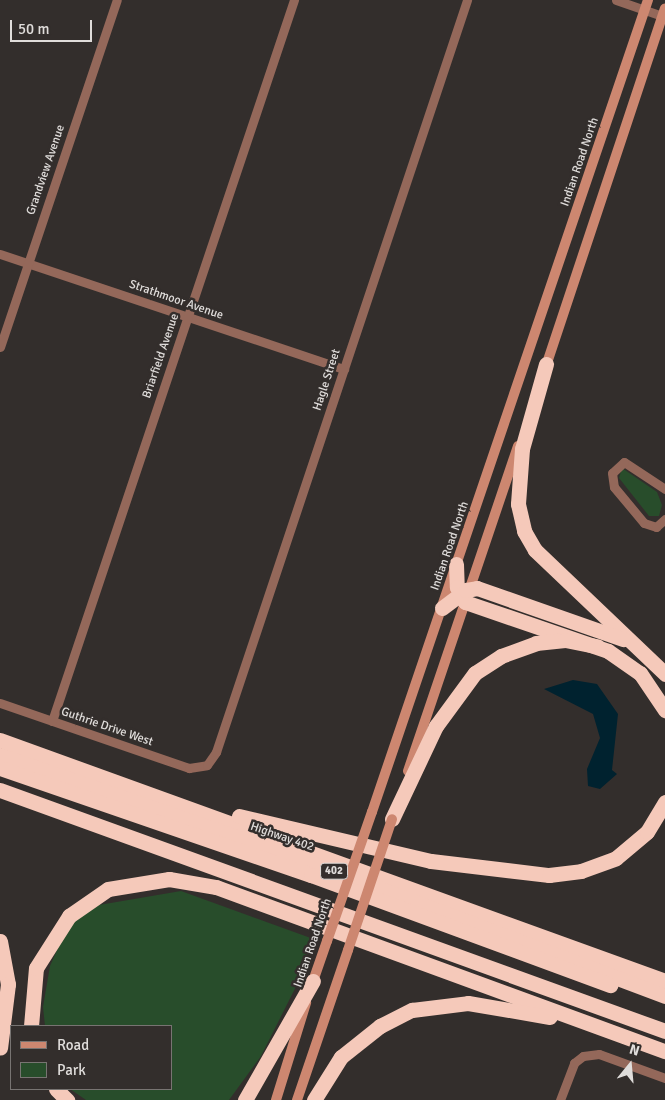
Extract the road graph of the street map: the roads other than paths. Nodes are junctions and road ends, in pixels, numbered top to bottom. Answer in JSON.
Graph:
{"nodes":[{"id":1,"x":117,"y":0,"type":"edge"},
{"id":2,"x":294,"y":0,"type":"edge"},
{"id":3,"x":467,"y":0,"type":"edge"},
{"id":4,"x":616,"y":0,"type":"edge"},
{"id":5,"x":646,"y":5,"type":"edge"},
{"id":6,"x":664,"y":14,"type":"edge"},
{"id":7,"x":0,"y":254,"type":"edge"},
{"id":8,"x":28,"y":263,"type":"junction"},
{"id":9,"x":188,"y":318,"type":"junction"},
{"id":10,"x":0,"y":347,"type":"edge"},
{"id":11,"x":546,"y":364,"type":"junction"},
{"id":12,"x":344,"y":369,"type":"junction"},
{"id":13,"x":665,"y":489,"type":"edge"},
{"id":14,"x":665,"y":519,"type":"edge"},
{"id":15,"x":456,"y":564,"type":"junction"},
{"id":16,"x":465,"y":595,"type":"junction"},
{"id":17,"x":442,"y":608,"type":"junction"},
{"id":18,"x":597,"y":646,"type":"junction"},
{"id":19,"x":640,"y":648,"type":"junction"},
{"id":20,"x":665,"y":674,"type":"edge"},
{"id":21,"x":0,"y":703,"type":"edge"},
{"id":22,"x":665,"y":710,"type":"edge"},
{"id":23,"x":52,"y":721,"type":"junction"},
{"id":24,"x":0,"y":740,"type":"edge"},
{"id":25,"x":0,"y":755,"type":"edge"},
{"id":26,"x":207,"y":765,"type":"joint"},
{"id":27,"x":0,"y":768,"type":"edge"},
{"id":28,"x":0,"y":790,"type":"edge"},
{"id":29,"x":150,"y":791,"type":"junction"},
{"id":30,"x":665,"y":802,"type":"edge"},
{"id":31,"x":392,"y":820,"type":"junction"},
{"id":32,"x":0,"y":941,"type":"edge"},
{"id":33,"x":313,"y":980,"type":"junction"},
{"id":34,"x":665,"y":981,"type":"edge"},
{"id":35,"x":665,"y":996,"type":"edge"},
{"id":36,"x":665,"y":1006,"type":"edge"},
{"id":37,"x":31,"y":1025,"type":"edge"},
{"id":38,"x":665,"y":1030,"type":"edge"},
{"id":39,"x":0,"y":1048,"type":"edge"},
{"id":40,"x":665,"y":1051,"type":"edge"},
{"id":41,"x":665,"y":1078,"type":"edge"},
{"id":42,"x":57,"y":1090,"type":"edge"},
{"id":43,"x":67,"y":1100,"type":"edge"},
{"id":44,"x":245,"y":1100,"type":"edge"},
{"id":45,"x":276,"y":1100,"type":"edge"},
{"id":46,"x":296,"y":1100,"type":"edge"},
{"id":47,"x":314,"y":1100,"type":"edge"},
{"id":48,"x":560,"y":1100,"type":"edge"}],
"edges":[{"from":1,"to":8,"type":"street","name":"Grandview Avenue"},
{"from":2,"to":9,"type":"street","name":"Briarfield Avenue"},
{"from":3,"to":12,"type":"street","name":"Hagle Street"},
{"from":4,"to":5,"type":"street"},
{"from":5,"to":6,"type":"street"},
{"from":5,"to":15,"type":"main road","name":"Indian Road North"},
{"from":6,"to":11,"type":"main road"},
{"from":7,"to":8,"type":"street","name":"Strathmoor Avenue"},
{"from":8,"to":9,"type":"street","name":"Strathmoor Avenue"},
{"from":8,"to":10,"type":"street","name":"Grandview Avenue"},
{"from":9,"to":12,"type":"street","name":"Strathmoor Avenue"},
{"from":9,"to":23,"type":"street","name":"Briarfield Avenue"},
{"from":11,"to":16,"type":"main road"},
{"from":11,"to":19,"type":"highway"},
{"from":12,"to":26,"type":"street","name":"Hagle Street"},
{"from":13,"to":14,"type":"street"},
{"from":15,"to":16,"type":"highway"},
{"from":15,"to":17,"type":"main road","name":"Indian Road North"},
{"from":16,"to":17,"type":"highway"},
{"from":16,"to":18,"type":"highway"},
{"from":16,"to":19,"type":"highway"},
{"from":16,"to":31,"type":"main road"},
{"from":17,"to":33,"type":"main road","name":"Indian Road North","bridge":true},
{"from":18,"to":22,"type":"highway"},
{"from":18,"to":31,"type":"highway"},
{"from":19,"to":20,"type":"highway"},
{"from":21,"to":23,"type":"street","name":"Guthrie Drive West"},
{"from":23,"to":26,"type":"street","name":"Guthrie Drive West"},
{"from":24,"to":29,"type":"highway"},
{"from":25,"to":35,"type":"highway","name":"Highway 402","number":"402"},
{"from":27,"to":36,"type":"highway"},
{"from":28,"to":38,"type":"highway"},
{"from":29,"to":30,"type":"highway"},
{"from":29,"to":34,"type":"highway"},
{"from":31,"to":46,"type":"main road","bridge":true},
{"from":32,"to":39,"type":"highway"},
{"from":33,"to":44,"type":"highway"},
{"from":33,"to":45,"type":"main road","name":"Indian Road North"},
{"from":37,"to":40,"type":"highway"},
{"from":40,"to":47,"type":"highway"},
{"from":41,"to":48,"type":"street"},
{"from":42,"to":43,"type":"highway"}]}
